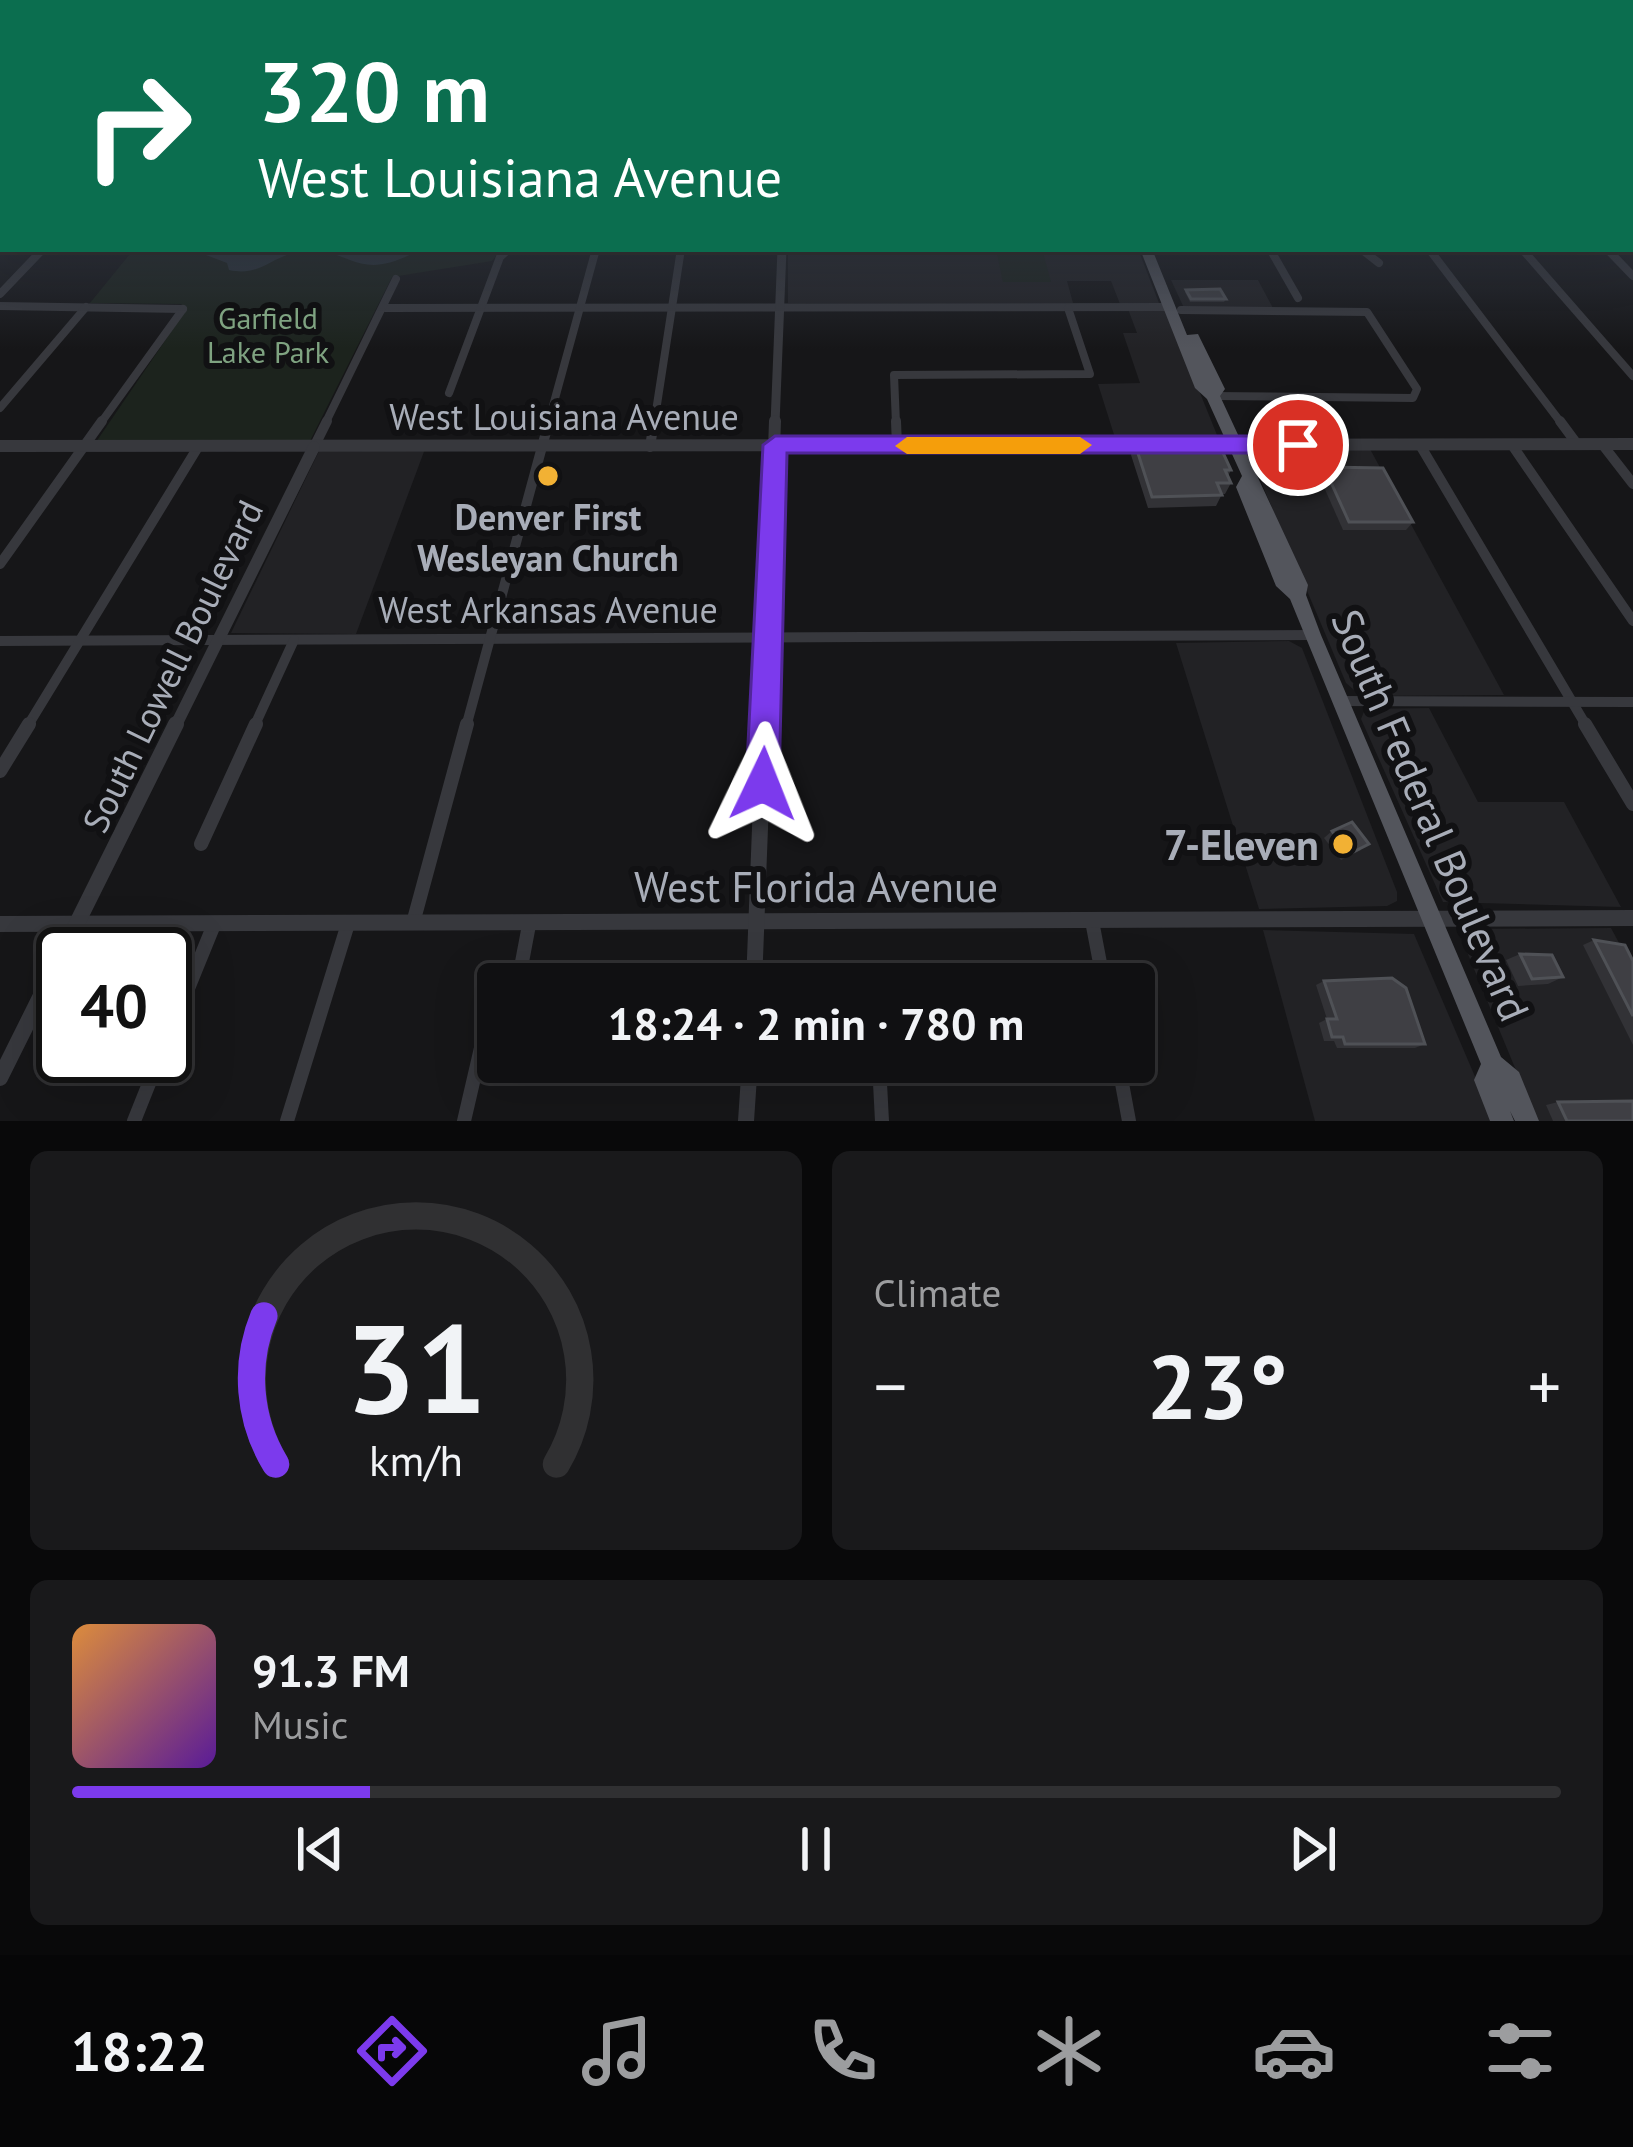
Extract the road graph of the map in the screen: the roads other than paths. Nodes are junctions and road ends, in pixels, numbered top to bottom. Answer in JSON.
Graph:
{"nodes":[{"id":1,"x":40,"y":252,"type":"edge"},
{"id":2,"x":506,"y":252,"type":"edge"},
{"id":3,"x":595,"y":252,"type":"edge"},
{"id":4,"x":681,"y":252,"type":"edge"},
{"id":5,"x":782,"y":252,"type":"edge"},
{"id":6,"x":1148,"y":252,"type":"edge"},
{"id":7,"x":1157,"y":252,"type":"edge"},
{"id":8,"x":1272,"y":252,"type":"edge"},
{"id":9,"x":1365,"y":252,"type":"edge"},
{"id":10,"x":1431,"y":252,"type":"edge"},
{"id":11,"x":1525,"y":252,"type":"edge"},
{"id":12,"x":1610,"y":252,"type":"edge"},
{"id":13,"x":1379,"y":263,"type":"dead end"},
{"id":14,"x":1633,"y":276,"type":"edge"},
{"id":15,"x":396,"y":279,"type":"dead end"},
{"id":16,"x":0,"y":294,"type":"edge"},
{"id":17,"x":1298,"y":298,"type":"dead end"},
{"id":18,"x":0,"y":306,"type":"edge"},
{"id":19,"x":86,"y":307,"type":"junction"},
{"id":20,"x":482,"y":307,"type":"junction"},
{"id":21,"x":580,"y":307,"type":"junction"},
{"id":22,"x":672,"y":307,"type":"junction"},
{"id":23,"x":780,"y":307,"type":"junction"},
{"id":24,"x":385,"y":308,"type":"junction"},
{"id":25,"x":1068,"y":308,"type":"junction"},
{"id":26,"x":1176,"y":308,"type":"junction"},
{"id":27,"x":1633,"y":376,"type":"edge"},
{"id":28,"x":449,"y":393,"type":"dead end"},
{"id":29,"x":1213,"y":396,"type":"junction"},
{"id":30,"x":0,"y":408,"type":"edge"},
{"id":31,"x":1577,"y":444,"type":"junction"},
{"id":32,"x":1602,"y":444,"type":"junction"},
{"id":33,"x":1633,"y":444,"type":"edge"},
{"id":34,"x":775,"y":445,"type":"junction"},
{"id":35,"x":1167,"y":445,"type":"edge"},
{"id":36,"x":1187,"y":445,"type":"edge"},
{"id":37,"x":1234,"y":445,"type":"junction"},
{"id":38,"x":1420,"y":445,"type":"junction"},
{"id":39,"x":1511,"y":445,"type":"junction"},
{"id":40,"x":0,"y":446,"type":"edge"},
{"id":41,"x":85,"y":446,"type":"junction"},
{"id":42,"x":544,"y":446,"type":"junction"},
{"id":43,"x":650,"y":446,"type":"junction"},
{"id":44,"x":897,"y":446,"type":"junction"},
{"id":45,"x":198,"y":447,"type":"junction"},
{"id":46,"x":314,"y":447,"type":"junction"},
{"id":47,"x":1633,"y":484,"type":"edge"},
{"id":48,"x":0,"y":564,"type":"edge"},
{"id":49,"x":1633,"y":621,"type":"edge"},
{"id":50,"x":1312,"y":635,"type":"junction"},
{"id":51,"x":768,"y":638,"type":"junction"},
{"id":52,"x":493,"y":639,"type":"junction"},
{"id":53,"x":294,"y":640,"type":"junction"},
{"id":54,"x":0,"y":641,"type":"edge"},
{"id":55,"x":82,"y":641,"type":"junction"},
{"id":56,"x":218,"y":641,"type":"junction"},
{"id":57,"x":1339,"y":701,"type":"junction"},
{"id":58,"x":1572,"y":702,"type":"junction"},
{"id":59,"x":1633,"y":702,"type":"edge"},
{"id":60,"x":0,"y":771,"type":"edge"},
{"id":61,"x":1633,"y":804,"type":"edge"},
{"id":62,"x":202,"y":844,"type":"dead end"},
{"id":63,"x":1430,"y":918,"type":"junction"},
{"id":64,"x":1633,"y":918,"type":"edge"},
{"id":65,"x":1092,"y":921,"type":"junction"},
{"id":66,"x":757,"y":922,"type":"junction"},
{"id":67,"x":0,"y":924,"type":"edge"},
{"id":68,"x":529,"y":925,"type":"junction"},
{"id":69,"x":76,"y":926,"type":"junction"},
{"id":70,"x":412,"y":926,"type":"junction"},
{"id":71,"x":213,"y":927,"type":"junction"},
{"id":72,"x":346,"y":927,"type":"junction"},
{"id":73,"x":521,"y":963,"type":"edge"},
{"id":74,"x":755,"y":963,"type":"edge"},
{"id":75,"x":1100,"y":963,"type":"edge"},
{"id":76,"x":192,"y":979,"type":"edge"},
{"id":77,"x":477,"y":1065,"type":"edge"},
{"id":78,"x":1493,"y":1065,"type":"junction"},
{"id":79,"x":0,"y":1078,"type":"edge"},
{"id":80,"x":149,"y":1083,"type":"edge"},
{"id":81,"x":749,"y":1083,"type":"edge"},
{"id":82,"x":880,"y":1083,"type":"dead end"},
{"id":83,"x":1122,"y":1083,"type":"edge"},
{"id":84,"x":134,"y":1121,"type":"edge"},
{"id":85,"x":286,"y":1121,"type":"edge"},
{"id":86,"x":464,"y":1121,"type":"edge"},
{"id":87,"x":746,"y":1121,"type":"edge"},
{"id":88,"x":882,"y":1121,"type":"edge"},
{"id":89,"x":1129,"y":1121,"type":"edge"},
{"id":90,"x":1502,"y":1121,"type":"edge"},
{"id":91,"x":1527,"y":1121,"type":"edge"}],
"edges":[{"from":1,"to":16,"type":"street"},
{"from":2,"to":20,"type":"street"},
{"from":3,"to":21,"type":"street"},
{"from":4,"to":22,"type":"street"},
{"from":5,"to":23,"type":"street"},
{"from":6,"to":26,"type":"main road","name":"South Federal Boulevard"},
{"from":7,"to":26,"type":"main road","name":"South Federal Boulevard"},
{"from":8,"to":17,"type":"street"},
{"from":9,"to":13,"type":"street"},
{"from":10,"to":31,"type":"street"},
{"from":11,"to":27,"type":"street"},
{"from":12,"to":14,"type":"street"},
{"from":15,"to":24,"type":"street","name":"South Lowell Boulevard"},
{"from":18,"to":19,"type":"street"},
{"from":19,"to":30,"type":"street"},
{"from":19,"to":41,"type":"street"},
{"from":20,"to":21,"type":"street"},
{"from":20,"to":24,"type":"street"},
{"from":20,"to":28,"type":"street"},
{"from":21,"to":22,"type":"street"},
{"from":21,"to":42,"type":"street"},
{"from":22,"to":23,"type":"street"},
{"from":22,"to":43,"type":"street"},
{"from":23,"to":25,"type":"street"},
{"from":23,"to":34,"type":"street"},
{"from":24,"to":46,"type":"street","name":"South Lowell Boulevard"},
{"from":25,"to":26,"type":"street"},
{"from":25,"to":44,"type":"street"},
{"from":26,"to":29,"type":"main road","name":"South Federal Boulevard"},
{"from":26,"to":29,"type":"street"},
{"from":29,"to":37,"type":"main road","name":"South Federal Boulevard"},
{"from":31,"to":32,"type":"street"},
{"from":31,"to":39,"type":"street"},
{"from":32,"to":33,"type":"street"},
{"from":32,"to":47,"type":"street"},
{"from":34,"to":43,"type":"street","name":"West Louisiana Avenue"},
{"from":34,"to":44,"type":"street","name":"West Louisiana Avenue"},
{"from":34,"to":51,"type":"street"},
{"from":35,"to":44,"type":"street","name":"West Louisiana Avenue"},
{"from":36,"to":37,"type":"street"},
{"from":37,"to":38,"type":"street"},
{"from":37,"to":50,"type":"main road","name":"South Federal Boulevard"},
{"from":38,"to":39,"type":"street"},
{"from":38,"to":58,"type":"street"},
{"from":39,"to":49,"type":"street"},
{"from":40,"to":41,"type":"street","name":"West Louisiana Avenue"},
{"from":41,"to":45,"type":"street","name":"West Louisiana Avenue"},
{"from":41,"to":48,"type":"street"},
{"from":42,"to":43,"type":"street","name":"West Louisiana Avenue"},
{"from":42,"to":46,"type":"street","name":"West Louisiana Avenue"},
{"from":42,"to":52,"type":"street"},
{"from":45,"to":46,"type":"street","name":"West Louisiana Avenue"},
{"from":45,"to":55,"type":"street"},
{"from":46,"to":56,"type":"street","name":"South Lowell Boulevard"},
{"from":50,"to":51,"type":"street","name":"West Arkansas Avenue"},
{"from":50,"to":57,"type":"main road","name":"South Federal Boulevard"},
{"from":51,"to":52,"type":"street","name":"West Arkansas Avenue"},
{"from":51,"to":66,"type":"street"},
{"from":52,"to":53,"type":"street","name":"West Arkansas Avenue"},
{"from":52,"to":70,"type":"street"},
{"from":53,"to":56,"type":"street","name":"West Arkansas Avenue"},
{"from":53,"to":62,"type":"street"},
{"from":54,"to":55,"type":"street","name":"West Arkansas Avenue"},
{"from":55,"to":56,"type":"street","name":"West Arkansas Avenue"},
{"from":55,"to":60,"type":"street"},
{"from":56,"to":69,"type":"street","name":"South Lowell Boulevard"},
{"from":57,"to":58,"type":"street"},
{"from":57,"to":63,"type":"main road","name":"South Federal Boulevard"},
{"from":58,"to":59,"type":"street"},
{"from":58,"to":61,"type":"street"},
{"from":63,"to":64,"type":"street","name":"West Florida Avenue"},
{"from":63,"to":65,"type":"street","name":"West Florida Avenue"},
{"from":63,"to":78,"type":"main road","name":"South Federal Boulevard"},
{"from":65,"to":66,"type":"street","name":"West Florida Avenue"},
{"from":65,"to":75,"type":"street"},
{"from":66,"to":68,"type":"street","name":"West Florida Avenue"},
{"from":66,"to":74,"type":"street"},
{"from":67,"to":69,"type":"street","name":"West Florida Avenue"},
{"from":68,"to":70,"type":"street","name":"West Florida Avenue"},
{"from":68,"to":73,"type":"street"},
{"from":69,"to":71,"type":"street","name":"West Florida Avenue"},
{"from":69,"to":79,"type":"street","name":"South Lowell Boulevard"},
{"from":70,"to":72,"type":"street","name":"West Florida Avenue"},
{"from":71,"to":72,"type":"street","name":"West Florida Avenue"},
{"from":71,"to":76,"type":"street"},
{"from":72,"to":85,"type":"street"},
{"from":77,"to":86,"type":"street"},
{"from":78,"to":90,"type":"main road","name":"South Federal Boulevard"},
{"from":78,"to":91,"type":"main road","name":"South Federal Boulevard"},
{"from":80,"to":84,"type":"street"},
{"from":81,"to":87,"type":"street"},
{"from":82,"to":88,"type":"street"},
{"from":83,"to":89,"type":"street"}]}
